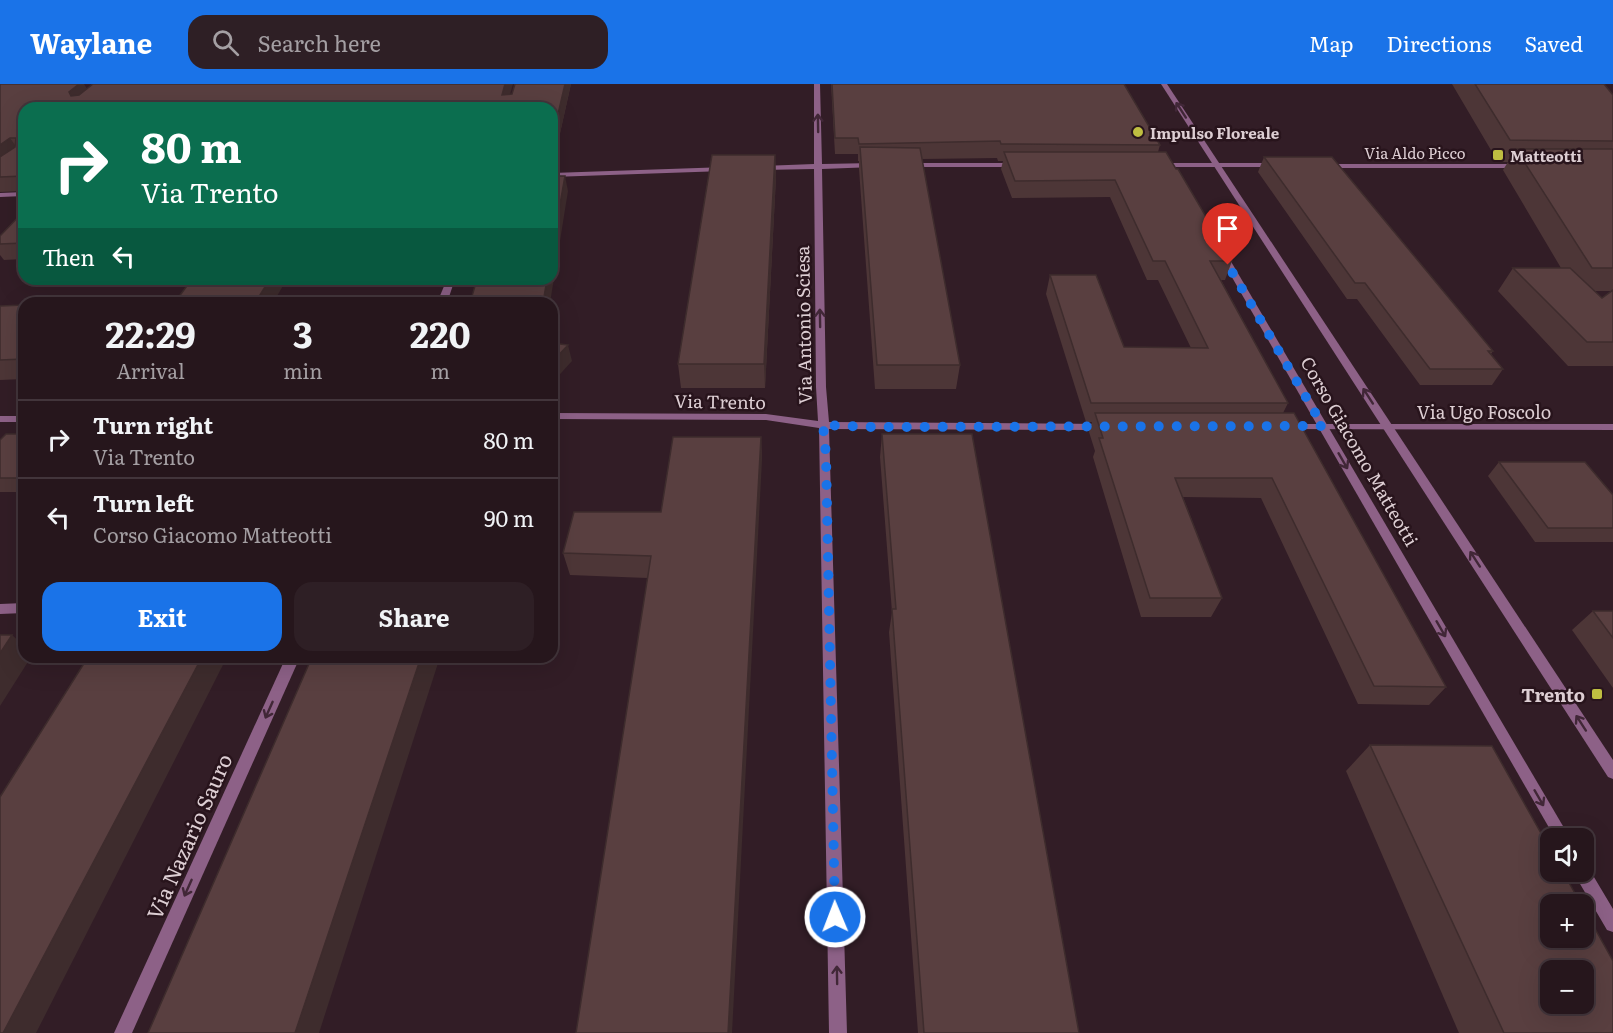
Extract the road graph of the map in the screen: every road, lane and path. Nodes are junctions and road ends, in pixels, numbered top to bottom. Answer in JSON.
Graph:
{"nodes":[{"id":1,"x":818,"y":84,"type":"edge"},
{"id":2,"x":1164,"y":84,"type":"edge"},
{"id":3,"x":1168,"y":160,"type":"junction"},
{"id":4,"x":819,"y":165,"type":"junction"},
{"id":5,"x":878,"y":165,"type":"edge"},
{"id":6,"x":902,"y":165,"type":"edge"},
{"id":7,"x":1032,"y":165,"type":"edge"},
{"id":8,"x":1150,"y":165,"type":"edge"},
{"id":9,"x":1217,"y":165,"type":"junction"},
{"id":10,"x":1283,"y":165,"type":"edge"},
{"id":11,"x":1318,"y":166,"type":"edge"},
{"id":12,"x":1530,"y":166,"type":"edge"},
{"id":13,"x":738,"y":168,"type":"edge"},
{"id":14,"x":749,"y":168,"type":"edge"},
{"id":15,"x":558,"y":175,"type":"edge"},
{"id":16,"x":1179,"y":180,"type":"edge"},
{"id":17,"x":18,"y":194,"type":"edge"},
{"id":18,"x":0,"y":195,"type":"edge"},
{"id":19,"x":1213,"y":238,"type":"edge"},
{"id":20,"x":558,"y":416,"type":"edge"},
{"id":21,"x":0,"y":419,"type":"edge"},
{"id":22,"x":18,"y":419,"type":"edge"},
{"id":23,"x":823,"y":425,"type":"junction"},
{"id":24,"x":1323,"y":426,"type":"junction"},
{"id":25,"x":1121,"y":427,"type":"edge"},
{"id":26,"x":1275,"y":427,"type":"edge"},
{"id":27,"x":1389,"y":427,"type":"junction"},
{"id":28,"x":1613,"y":427,"type":"edge"},
{"id":29,"x":18,"y":608,"type":"edge"},
{"id":30,"x":0,"y":609,"type":"edge"},
{"id":31,"x":290,"y":663,"type":"edge"},
{"id":32,"x":1613,"y":772,"type":"edge"},
{"id":33,"x":1557,"y":828,"type":"edge"},
{"id":34,"x":1588,"y":882,"type":"edge"},
{"id":35,"x":1613,"y":924,"type":"edge"},
{"id":36,"x":123,"y":1033,"type":"edge"},
{"id":37,"x":838,"y":1033,"type":"edge"}],
"edges":[{"from":4,"to":1,"type":"street","name":"Via Antonio Sciesa","one_way":true},
{"from":9,"to":2,"type":"street","name":"Corso Giacomo Matteotti","one_way":true},
{"from":3,"to":8,"type":"street"},
{"from":3,"to":9,"type":"street"},
{"from":3,"to":16,"type":"street"},
{"from":4,"to":5,"type":"street"},
{"from":4,"to":14,"type":"street"},
{"from":23,"to":4,"type":"street","name":"Via Antonio Sciesa","one_way":true},
{"from":6,"to":7,"type":"street"},
{"from":9,"to":10,"type":"street"},
{"from":27,"to":9,"type":"street","name":"Corso Giacomo Matteotti","one_way":true},
{"from":11,"to":12,"type":"street","name":"Via Aldo Picco"},
{"from":13,"to":15,"type":"street"},
{"from":17,"to":18,"type":"street"},
{"from":19,"to":24,"type":"street","name":"Corso Giacomo Matteotti"},
{"from":20,"to":23,"type":"street","name":"Via Trento"},
{"from":21,"to":22,"type":"street"},
{"from":23,"to":25,"type":"street","name":"Via Trento"},
{"from":37,"to":23,"type":"street","name":"Via Antonio Sciesa","one_way":true},
{"from":24,"to":26,"type":"street"},
{"from":24,"to":27,"type":"street","name":"Via Ugo Foscolo"},
{"from":24,"to":33,"type":"street","name":"Corso Giacomo Matteotti","one_way":true},
{"from":27,"to":28,"type":"street","name":"Via Ugo Foscolo"},
{"from":32,"to":27,"type":"street","name":"Corso Giacomo Matteotti","one_way":true},
{"from":29,"to":30,"type":"street"},
{"from":31,"to":36,"type":"street","name":"Via Nazario Sauro","one_way":true},
{"from":34,"to":35,"type":"street"}]}
